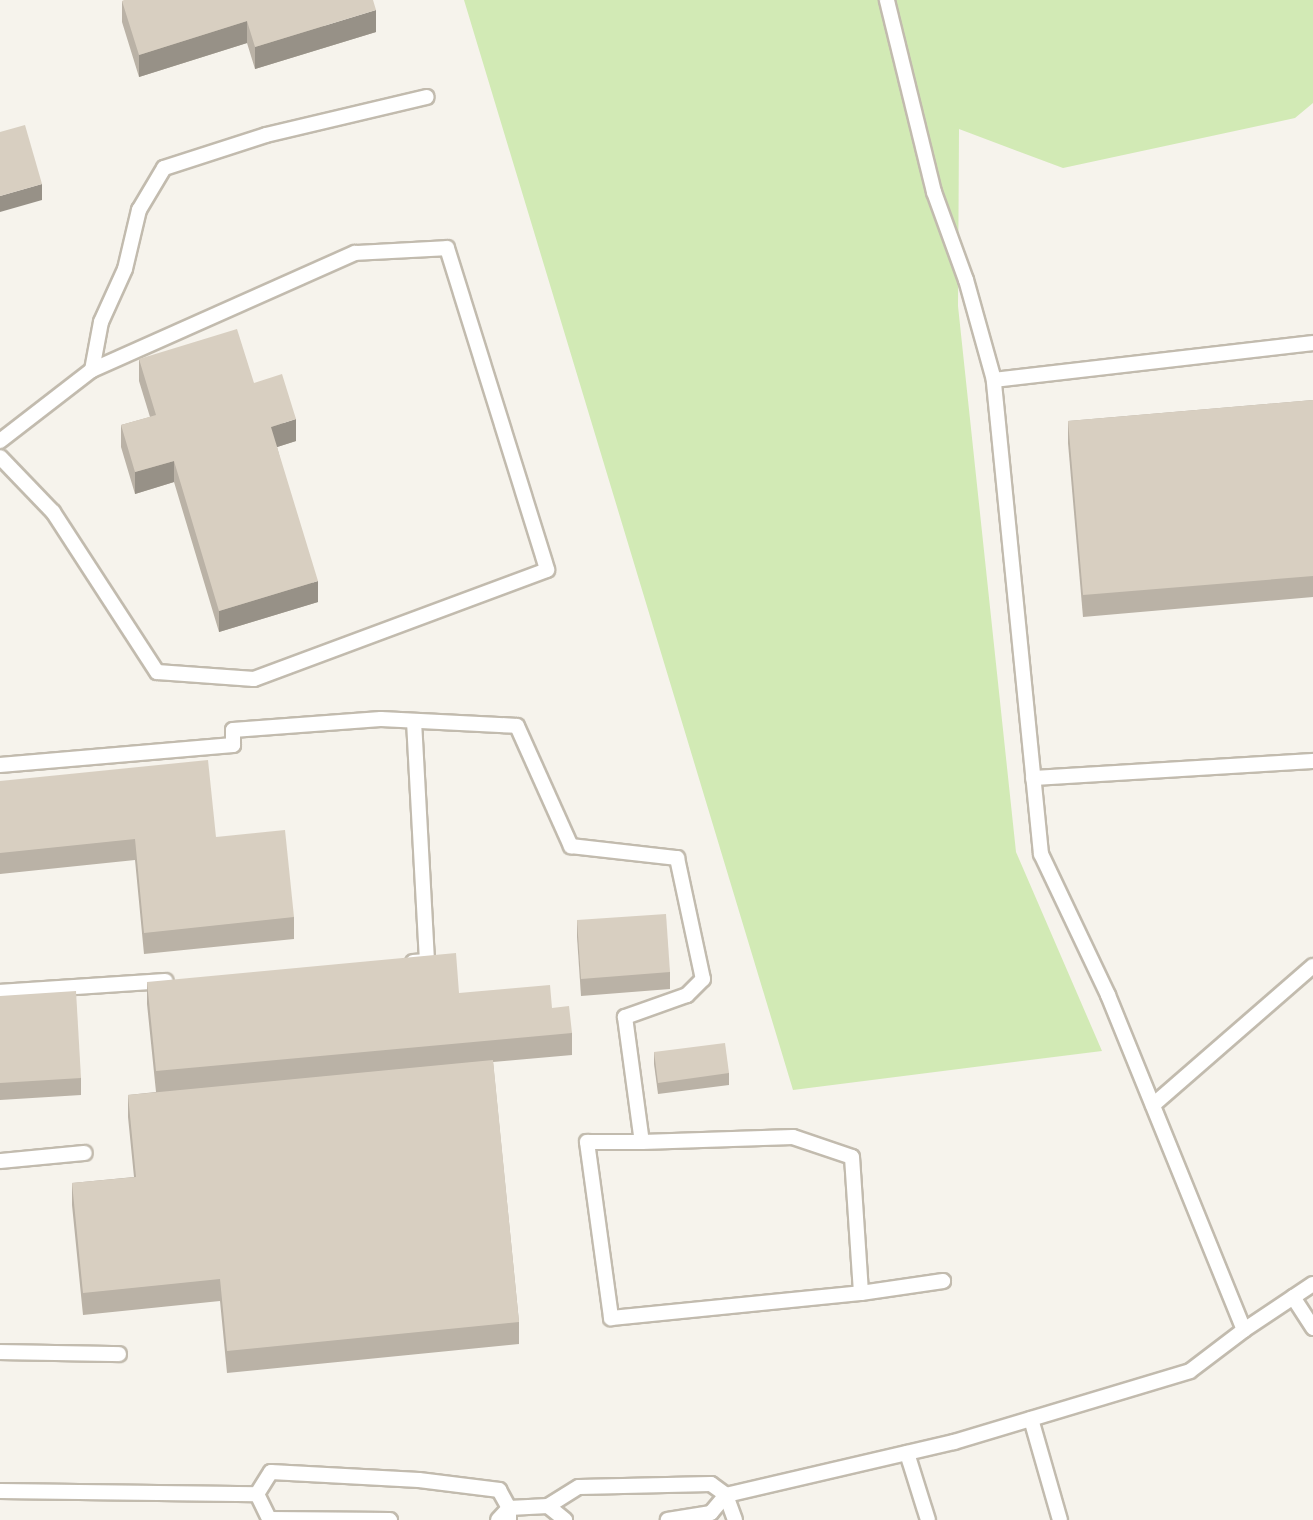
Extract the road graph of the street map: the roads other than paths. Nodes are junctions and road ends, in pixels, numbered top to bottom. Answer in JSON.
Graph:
{"nodes":[{"id":1,"x":887,"y":0,"type":"edge"},
{"id":2,"x":428,"y":97,"type":"dead end"},
{"id":3,"x":1313,"y":343,"type":"edge"},
{"id":4,"x":92,"y":370,"type":"junction"},
{"id":5,"x":994,"y":380,"type":"junction"},
{"id":6,"x":0,"y":441,"type":"edge"},
{"id":7,"x":0,"y":457,"type":"edge"},
{"id":8,"x":414,"y":721,"type":"junction"},
{"id":9,"x":1313,"y":761,"type":"edge"},
{"id":10,"x":0,"y":765,"type":"edge"},
{"id":11,"x":1033,"y":778,"type":"junction"},
{"id":12,"x":400,"y":963,"type":"edge"},
{"id":13,"x":1313,"y":965,"type":"edge"},
{"id":14,"x":181,"y":979,"type":"edge"},
{"id":15,"x":0,"y":992,"type":"edge"},
{"id":16,"x":1153,"y":1105,"type":"junction"},
{"id":17,"x":642,"y":1142,"type":"junction"},
{"id":18,"x":85,"y":1153,"type":"dead end"},
{"id":19,"x":0,"y":1161,"type":"edge"},
{"id":20,"x":943,"y":1281,"type":"dead end"},
{"id":21,"x":1313,"y":1284,"type":"edge"},
{"id":22,"x":861,"y":1293,"type":"junction"},
{"id":23,"x":1293,"y":1297,"type":"junction"},
{"id":24,"x":1313,"y":1328,"type":"edge"},
{"id":25,"x":1244,"y":1330,"type":"junction"},
{"id":26,"x":0,"y":1352,"type":"edge"},
{"id":27,"x":118,"y":1354,"type":"dead end"},
{"id":28,"x":1031,"y":1419,"type":"junction"},
{"id":29,"x":907,"y":1453,"type":"junction"},
{"id":30,"x":0,"y":1491,"type":"edge"},
{"id":31,"x":257,"y":1494,"type":"junction"},
{"id":32,"x":726,"y":1495,"type":"junction"},
{"id":33,"x":548,"y":1506,"type":"junction"},
{"id":34,"x":509,"y":1514,"type":"edge"},
{"id":35,"x":390,"y":1520,"type":"edge"},
{"id":36,"x":498,"y":1520,"type":"edge"},
{"id":37,"x":565,"y":1520,"type":"edge"},
{"id":38,"x":668,"y":1520,"type":"edge"},
{"id":39,"x":735,"y":1520,"type":"edge"},
{"id":40,"x":929,"y":1520,"type":"edge"},
{"id":41,"x":1060,"y":1520,"type":"edge"}],
"edges":[{"from":1,"to":5,"type":"lane"},
{"from":2,"to":4,"type":"lane"},
{"from":3,"to":5,"type":"lane"},
{"from":4,"to":6,"type":"lane"},
{"from":4,"to":7,"type":"lane"},
{"from":5,"to":11,"type":"lane"},
{"from":8,"to":10,"type":"lane"},
{"from":8,"to":12,"type":"lane"},
{"from":8,"to":17,"type":"lane"},
{"from":9,"to":11,"type":"lane"},
{"from":11,"to":16,"type":"lane"},
{"from":13,"to":16,"type":"lane"},
{"from":14,"to":15,"type":"lane"},
{"from":16,"to":25,"type":"lane"},
{"from":17,"to":22,"type":"lane"},
{"from":17,"to":22,"type":"lane"},
{"from":18,"to":19,"type":"lane"},
{"from":20,"to":22,"type":"lane"},
{"from":21,"to":23,"type":"lane"},
{"from":23,"to":24,"type":"lane"},
{"from":23,"to":25,"type":"lane"},
{"from":25,"to":28,"type":"lane"},
{"from":26,"to":27,"type":"lane"},
{"from":28,"to":29,"type":"lane"},
{"from":28,"to":41,"type":"lane"},
{"from":29,"to":32,"type":"lane"},
{"from":29,"to":40,"type":"lane"},
{"from":30,"to":31,"type":"lane"},
{"from":31,"to":34,"type":"lane"},
{"from":31,"to":35,"type":"lane"},
{"from":32,"to":33,"type":"lane"},
{"from":32,"to":38,"type":"lane"},
{"from":32,"to":39,"type":"lane"},
{"from":33,"to":34,"type":"lane"},
{"from":33,"to":37,"type":"lane"},
{"from":34,"to":36,"type":"lane"}]}
